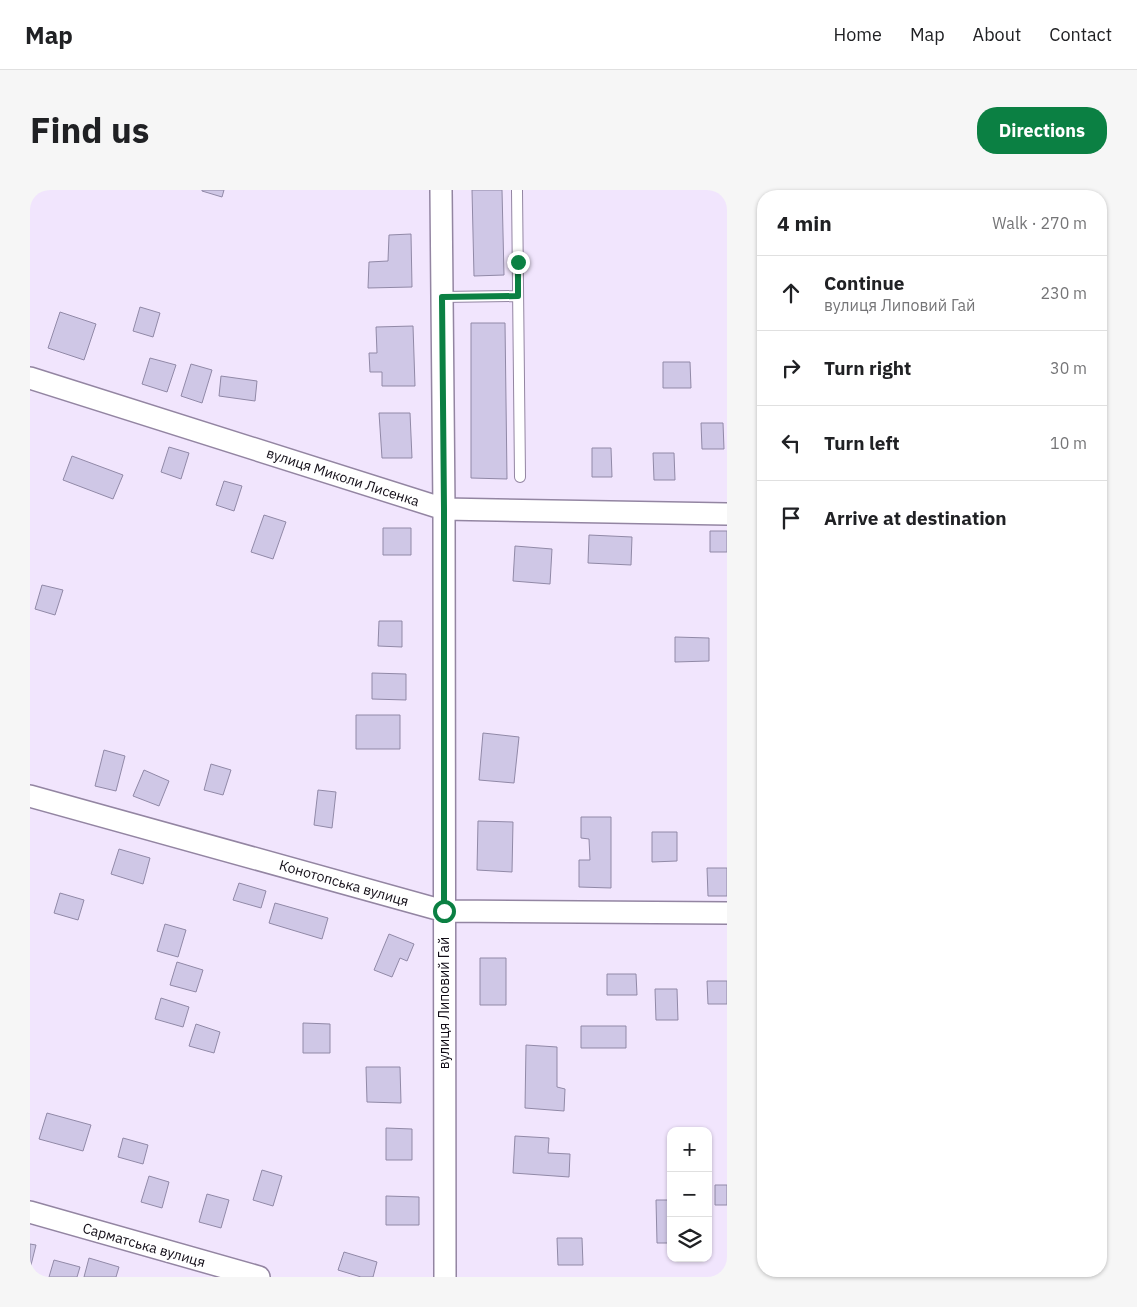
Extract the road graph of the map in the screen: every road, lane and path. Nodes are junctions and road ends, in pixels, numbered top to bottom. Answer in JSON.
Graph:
{"nodes":[{"id":1,"x":441,"y":190,"type":"edge"},
{"id":2,"x":517,"y":190,"type":"edge"},
{"id":3,"x":518,"y":296,"type":"junction"},
{"id":4,"x":442,"y":297,"type":"junction"},
{"id":5,"x":30,"y":378,"type":"edge"},
{"id":6,"x":520,"y":477,"type":"dead end"},
{"id":7,"x":444,"y":509,"type":"junction"},
{"id":8,"x":727,"y":514,"type":"edge"},
{"id":9,"x":30,"y":796,"type":"edge"},
{"id":10,"x":444,"y":911,"type":"junction"},
{"id":11,"x":727,"y":913,"type":"edge"},
{"id":12,"x":30,"y":1212,"type":"edge"},
{"id":13,"x":259,"y":1277,"type":"edge"},
{"id":14,"x":445,"y":1277,"type":"edge"}],
"edges":[{"from":1,"to":4,"type":"street","name":"вулиця Липовий Гай"},
{"from":2,"to":3,"type":"lane"},
{"from":3,"to":4,"type":"lane"},
{"from":3,"to":6,"type":"lane"},
{"from":4,"to":7,"type":"street","name":"вулиця Липовий Гай"},
{"from":5,"to":7,"type":"street","name":"вулиця Миколи Лисенка"},
{"from":7,"to":8,"type":"street","name":"вулиця Миколи Лисенка"},
{"from":7,"to":10,"type":"street","name":"вулиця Липовий Гай"},
{"from":9,"to":10,"type":"street","name":"Конотопська вулиця"},
{"from":10,"to":11,"type":"street","name":"Конотопська вулиця"},
{"from":10,"to":14,"type":"street","name":"вулиця Липовий Гай"},
{"from":12,"to":13,"type":"street","name":"Сарматська вулиця"}]}
